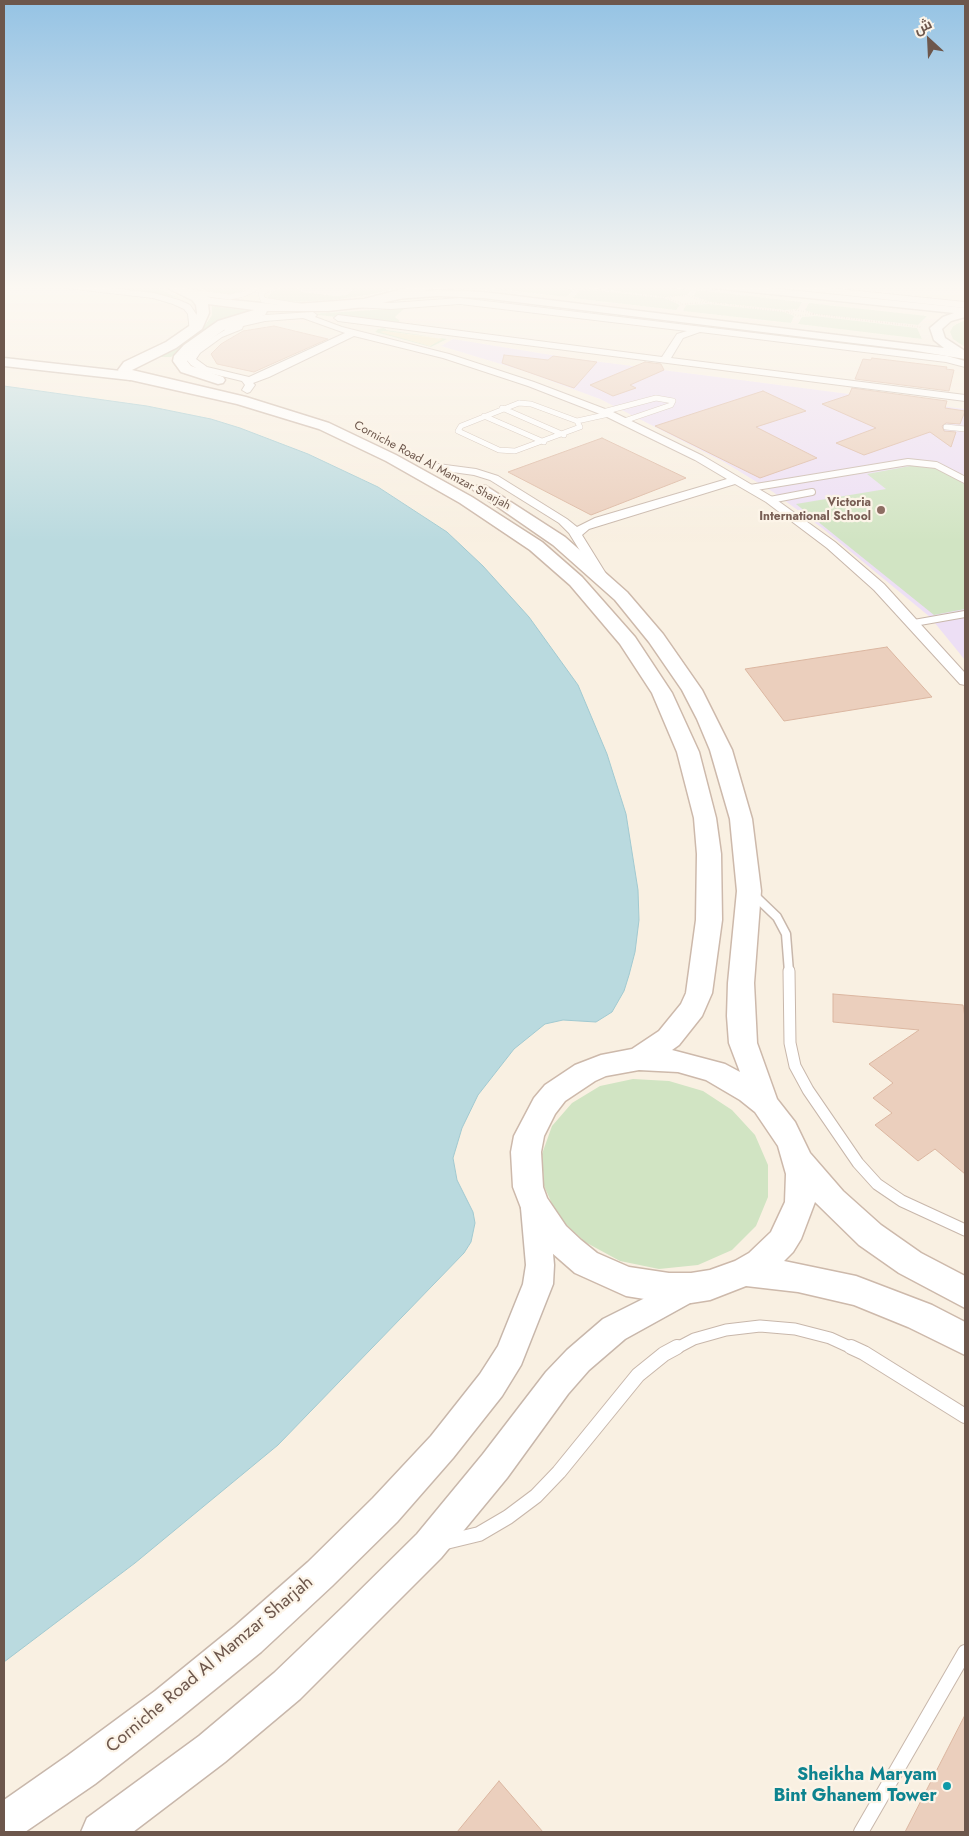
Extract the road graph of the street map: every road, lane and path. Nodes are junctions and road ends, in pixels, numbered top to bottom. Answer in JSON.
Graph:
{"nodes":[{"id":1,"x":124,"y":371,"type":"edge"},
{"id":2,"x":128,"y":371,"type":"joint"},
{"id":3,"x":189,"y":371,"type":"edge"},
{"id":4,"x":207,"y":371,"type":"edge"},
{"id":5,"x":275,"y":371,"type":"edge"},
{"id":6,"x":491,"y":371,"type":"edge"},
{"id":7,"x":751,"y":371,"type":"edge"},
{"id":8,"x":247,"y":385,"type":"junction"},
{"id":9,"x":220,"y":389,"type":"junction"},
{"id":10,"x":963,"y":397,"type":"edge"},
{"id":11,"x":502,"y":408,"type":"junction"},
{"id":12,"x":606,"y":413,"type":"junction"},
{"id":13,"x":484,"y":416,"type":"junction"},
{"id":14,"x":577,"y":421,"type":"junction"},
{"id":15,"x":624,"y":421,"type":"junction"},
{"id":16,"x":946,"y":427,"type":"dead end"},
{"id":17,"x":965,"y":429,"type":"edge"},
{"id":18,"x":564,"y":435,"type":"junction"},
{"id":19,"x":544,"y":442,"type":"junction"},
{"id":20,"x":438,"y":467,"type":"junction"},
{"id":21,"x":737,"y":480,"type":"junction"},
{"id":22,"x":965,"y":480,"type":"edge"},
{"id":23,"x":750,"y":488,"type":"junction"},
{"id":24,"x":812,"y":492,"type":"dead end"},
{"id":25,"x":770,"y":500,"type":"junction"},
{"id":26,"x":599,"y":520,"type":"junction"},
{"id":27,"x":563,"y":521,"type":"junction"},
{"id":28,"x":576,"y":534,"type":"junction"},
{"id":29,"x":602,"y":577,"type":"junction"},
{"id":30,"x":965,"y":614,"type":"edge"},
{"id":31,"x":914,"y":623,"type":"junction"},
{"id":32,"x":965,"y":681,"type":"edge"},
{"id":33,"x":749,"y":891,"type":"junction"},
{"id":34,"x":638,"y":1059,"type":"junction"},
{"id":35,"x":764,"y":1104,"type":"junction"},
{"id":36,"x":798,"y":1160,"type":"junction"},
{"id":37,"x":534,"y":1204,"type":"junction"},
{"id":38,"x":965,"y":1230,"type":"edge"},
{"id":39,"x":746,"y":1272,"type":"junction"},
{"id":40,"x":691,"y":1288,"type":"junction"},
{"id":41,"x":965,"y":1293,"type":"edge"},
{"id":42,"x":965,"y":1339,"type":"edge"},
{"id":43,"x":965,"y":1416,"type":"edge"},
{"id":44,"x":429,"y":1546,"type":"junction"},
{"id":45,"x":965,"y":1652,"type":"edge"},
{"id":46,"x":4,"y":1823,"type":"edge"},
{"id":47,"x":101,"y":1832,"type":"edge"},
{"id":48,"x":861,"y":1832,"type":"edge"}],
"edges":[{"from":1,"to":2,"type":"street","name":"Corniche Road Al Mamzar Sharjah"},
{"from":2,"to":9,"type":"main road","name":"Corniche Road Al Mamzar Sharjah"},
{"from":3,"to":9,"type":"main road"},
{"from":4,"to":8,"type":"street"},
{"from":5,"to":8,"type":"street"},
{"from":6,"to":12,"type":"street"},
{"from":7,"to":10,"type":"street"},
{"from":8,"to":9,"type":"main road","name":"Corniche Road Al Mamzar Sharjah"},
{"from":8,"to":20,"type":"main road","name":"Corniche Road Al Mamzar Sharjah"},
{"from":9,"to":34,"type":"main road","name":"Corniche Road Al Mamzar Sharjah"},
{"from":11,"to":13,"type":"lane"},
{"from":11,"to":14,"type":"lane"},
{"from":11,"to":18,"type":"lane"},
{"from":12,"to":14,"type":"lane"},
{"from":12,"to":15,"type":"street"},
{"from":12,"to":15,"type":"lane"},
{"from":13,"to":19,"type":"lane"},
{"from":13,"to":19,"type":"lane"},
{"from":14,"to":18,"type":"lane"},
{"from":15,"to":21,"type":"street"},
{"from":16,"to":17,"type":"lane"},
{"from":18,"to":19,"type":"lane"},
{"from":20,"to":27,"type":"street"},
{"from":20,"to":29,"type":"main road","name":"Corniche Road Al Mamzar Sharjah"},
{"from":21,"to":23,"type":"street"},
{"from":21,"to":26,"type":"street"},
{"from":22,"to":23,"type":"lane"},
{"from":23,"to":25,"type":"street"},
{"from":24,"to":25,"type":"lane"},
{"from":25,"to":31,"type":"street"},
{"from":26,"to":27,"type":"street"},
{"from":26,"to":28,"type":"street"},
{"from":27,"to":28,"type":"street"},
{"from":28,"to":29,"type":"street"},
{"from":29,"to":33,"type":"main road","name":"Corniche Road Al Mamzar Sharjah"},
{"from":30,"to":31,"type":"lane"},
{"from":31,"to":32,"type":"street"},
{"from":33,"to":35,"type":"main road","name":"Corniche Road Al Mamzar Sharjah"},
{"from":33,"to":38,"type":"lane"},
{"from":34,"to":35,"type":"main road"},
{"from":34,"to":37,"type":"main road"},
{"from":35,"to":36,"type":"main road"},
{"from":36,"to":39,"type":"main road"},
{"from":36,"to":41,"type":"main road"},
{"from":37,"to":40,"type":"main road"},
{"from":37,"to":46,"type":"street","name":"Corniche Road Al Mamzar Sharjah"},
{"from":39,"to":40,"type":"main road"},
{"from":39,"to":42,"type":"main road"},
{"from":40,"to":44,"type":"street"},
{"from":43,"to":44,"type":"lane"},
{"from":44,"to":47,"type":"street"},
{"from":45,"to":48,"type":"lane"}]}
